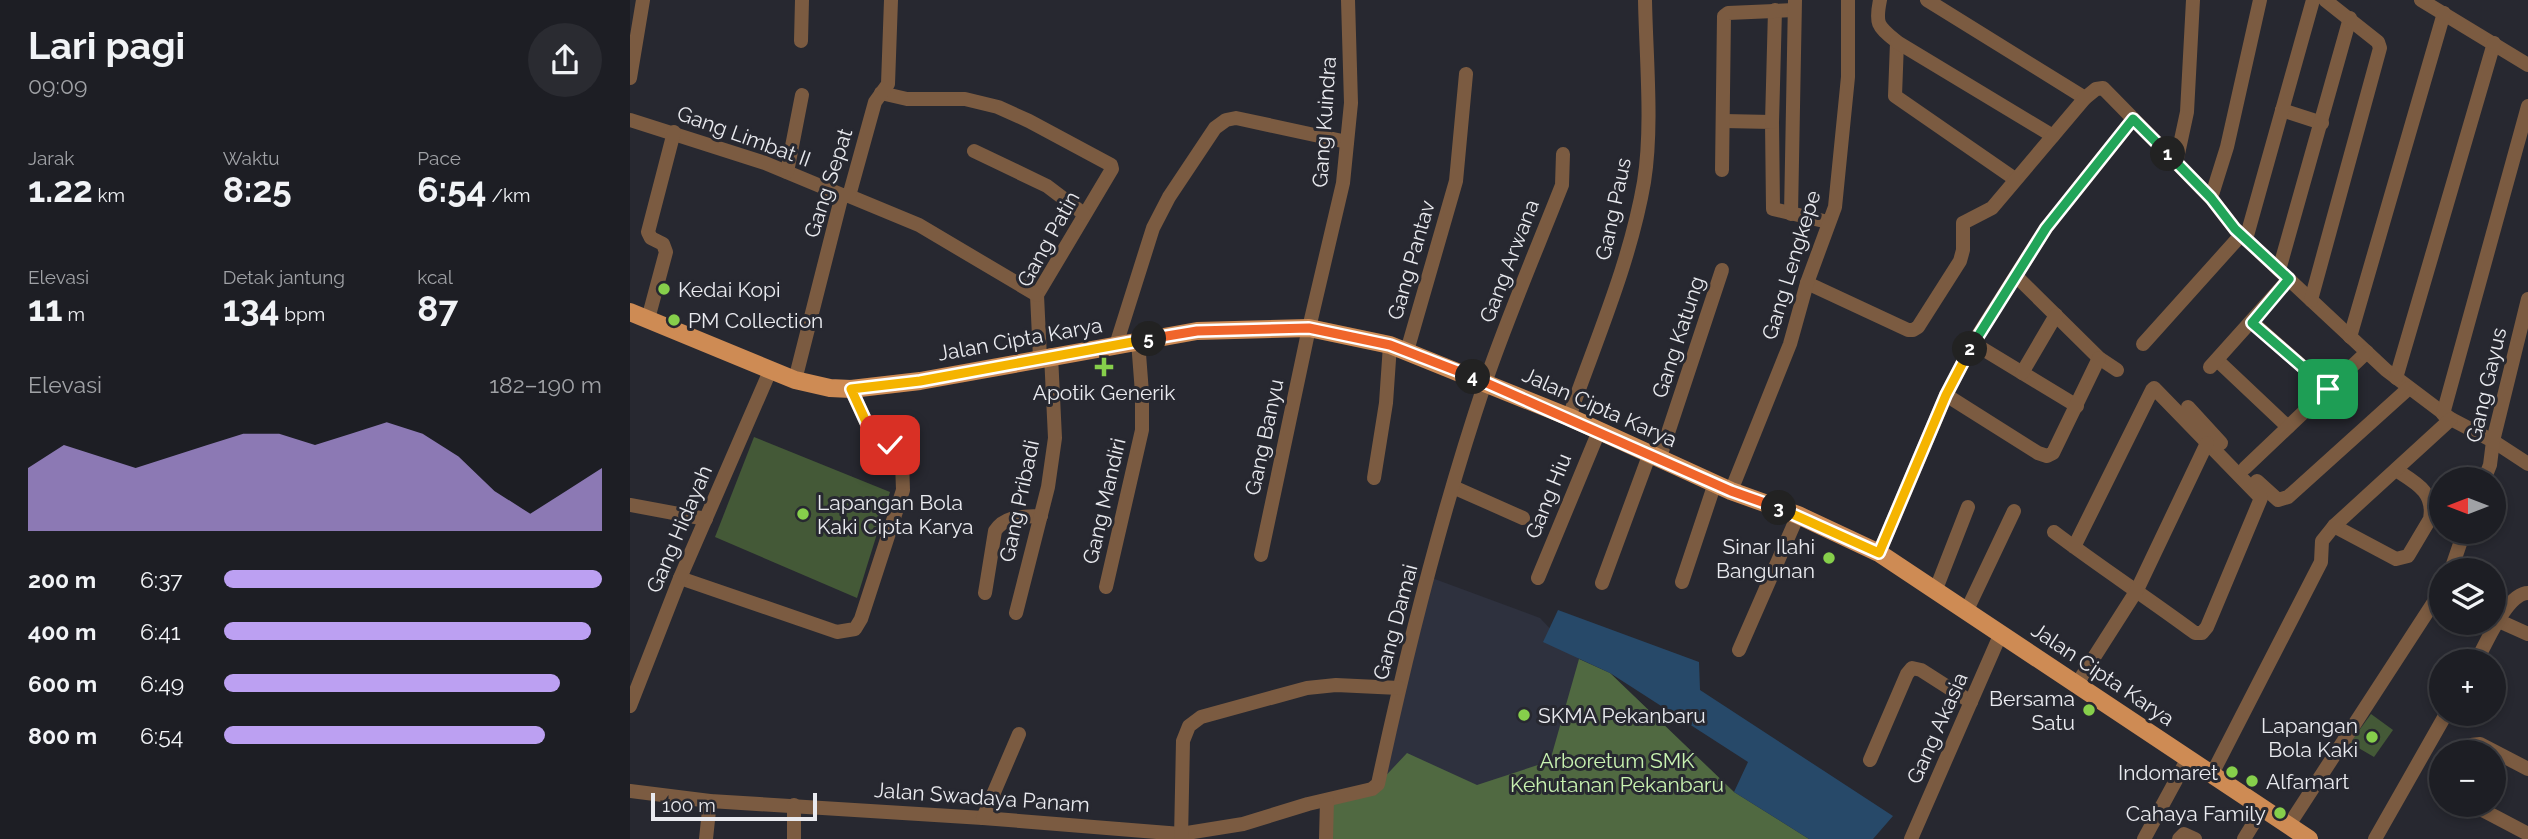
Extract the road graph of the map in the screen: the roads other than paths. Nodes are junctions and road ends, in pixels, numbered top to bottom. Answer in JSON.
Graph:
{"nodes":[{"id":1,"x":643,"y":0,"type":"edge"},
{"id":2,"x":803,"y":0,"type":"edge"},
{"id":3,"x":891,"y":0,"type":"edge"},
{"id":4,"x":1348,"y":0,"type":"edge"},
{"id":5,"x":1645,"y":0,"type":"edge"},
{"id":6,"x":1848,"y":0,"type":"edge"},
{"id":7,"x":1880,"y":0,"type":"edge"},
{"id":8,"x":1927,"y":0,"type":"edge"},
{"id":9,"x":2193,"y":0,"type":"edge"},
{"id":10,"x":2260,"y":0,"type":"edge"},
{"id":11,"x":2313,"y":0,"type":"edge"},
{"id":12,"x":2325,"y":0,"type":"edge"},
{"id":13,"x":2421,"y":0,"type":"edge"},
{"id":14,"x":1794,"y":5,"type":"edge"},
{"id":15,"x":1774,"y":10,"type":"junction"},
{"id":16,"x":2444,"y":13,"type":"junction"},
{"id":17,"x":2350,"y":18,"type":"junction"},
{"id":18,"x":635,"y":25,"type":"edge"},
{"id":19,"x":801,"y":41,"type":"dead end"},
{"id":20,"x":1897,"y":42,"type":"junction"},
{"id":21,"x":2494,"y":43,"type":"junction"},
{"id":22,"x":2528,"y":65,"type":"edge"},
{"id":23,"x":1466,"y":74,"type":"dead end"},
{"id":24,"x":630,"y":78,"type":"edge"},
{"id":25,"x":881,"y":93,"type":"junction"},
{"id":26,"x":802,"y":95,"type":"dead end"},
{"id":27,"x":2085,"y":98,"type":"junction"},
{"id":28,"x":2528,"y":106,"type":"edge"},
{"id":29,"x":2282,"y":110,"type":"junction"},
{"id":30,"x":2133,"y":119,"type":"junction"},
{"id":31,"x":630,"y":120,"type":"edge"},
{"id":32,"x":1724,"y":121,"type":"junction"},
{"id":33,"x":1772,"y":122,"type":"junction"},
{"id":34,"x":2322,"y":123,"type":"junction"},
{"id":35,"x":674,"y":132,"type":"junction"},
{"id":36,"x":2053,"y":135,"type":"junction"},
{"id":37,"x":1347,"y":142,"type":"junction"},
{"id":38,"x":974,"y":151,"type":"dead end"},
{"id":39,"x":1563,"y":154,"type":"dead end"},
{"id":40,"x":2176,"y":163,"type":"junction"},
{"id":41,"x":1722,"y":170,"type":"dead end"},
{"id":42,"x":787,"y":172,"type":"junction"},
{"id":43,"x":2015,"y":179,"type":"junction"},
{"id":44,"x":845,"y":196,"type":"junction"},
{"id":45,"x":2211,"y":198,"type":"junction"},
{"id":46,"x":1084,"y":214,"type":"junction"},
{"id":47,"x":1791,"y":214,"type":"junction"},
{"id":48,"x":1828,"y":222,"type":"junction"},
{"id":49,"x":2243,"y":237,"type":"junction"},
{"id":50,"x":1722,"y":270,"type":"dead end"},
{"id":51,"x":2284,"y":274,"type":"junction"},
{"id":52,"x":2016,"y":276,"type":"junction"},
{"id":53,"x":1807,"y":284,"type":"junction"},
{"id":54,"x":1037,"y":295,"type":"junction"},
{"id":55,"x":2528,"y":299,"type":"edge"},
{"id":56,"x":2311,"y":300,"type":"junction"},
{"id":57,"x":630,"y":312,"type":"edge"},
{"id":58,"x":2056,"y":315,"type":"junction"},
{"id":59,"x":648,"y":319,"type":"junction"},
{"id":60,"x":2252,"y":323,"type":"junction"},
{"id":61,"x":1309,"y":328,"type":"junction"},
{"id":62,"x":2350,"y":337,"type":"junction"},
{"id":63,"x":1138,"y":341,"type":"junction"},
{"id":64,"x":1973,"y":343,"type":"junction"},
{"id":65,"x":2143,"y":344,"type":"dead end"},
{"id":66,"x":1116,"y":345,"type":"junction"},
{"id":67,"x":1398,"y":348,"type":"junction"},
{"id":68,"x":2367,"y":352,"type":"junction"},
{"id":69,"x":1046,"y":357,"type":"junction"},
{"id":70,"x":2099,"y":358,"type":"junction"},
{"id":71,"x":2118,"y":370,"type":"dead end"},
{"id":72,"x":770,"y":371,"type":"junction"},
{"id":73,"x":2022,"y":373,"type":"junction"},
{"id":74,"x":2396,"y":378,"type":"junction"},
{"id":75,"x":795,"y":380,"type":"junction"},
{"id":76,"x":1485,"y":382,"type":"junction"},
{"id":77,"x":2409,"y":388,"type":"junction"},
{"id":78,"x":851,"y":389,"type":"junction"},
{"id":79,"x":2328,"y":389,"type":"junction"},
{"id":80,"x":1946,"y":395,"type":"junction"},
{"id":81,"x":2077,"y":406,"type":"junction"},
{"id":82,"x":2188,"y":407,"type":"dead end"},
{"id":83,"x":2447,"y":416,"type":"junction"},
{"id":84,"x":1569,"y":417,"type":"junction"},
{"id":85,"x":2288,"y":428,"type":"junction"},
{"id":86,"x":1598,"y":431,"type":"junction"},
{"id":87,"x":2493,"y":441,"type":"junction"},
{"id":88,"x":2207,"y":443,"type":"junction"},
{"id":89,"x":1655,"y":455,"type":"junction"},
{"id":90,"x":2528,"y":464,"type":"edge"},
{"id":91,"x":2489,"y":467,"type":"edge"},
{"id":92,"x":2245,"y":468,"type":"junction"},
{"id":93,"x":2396,"y":470,"type":"junction"},
{"id":94,"x":1374,"y":478,"type":"dead end"},
{"id":95,"x":1453,"y":487,"type":"junction"},
{"id":96,"x":1723,"y":487,"type":"junction"},
{"id":97,"x":2429,"y":498,"type":"edge"},
{"id":98,"x":630,"y":505,"type":"edge"},
{"id":99,"x":1968,"y":507,"type":"dead end"},
{"id":100,"x":2014,"y":511,"type":"dead end"},
{"id":101,"x":1798,"y":515,"type":"junction"},
{"id":102,"x":1041,"y":516,"type":"junction"},
{"id":103,"x":1522,"y":518,"type":"dead end"},
{"id":104,"x":706,"y":519,"type":"junction"},
{"id":105,"x":2429,"y":521,"type":"edge"},
{"id":106,"x":2334,"y":526,"type":"junction"},
{"id":107,"x":2054,"y":532,"type":"dead end"},
{"id":108,"x":2074,"y":547,"type":"junction"},
{"id":109,"x":1879,"y":553,"type":"junction"},
{"id":110,"x":1261,"y":555,"type":"dead end"},
{"id":111,"x":680,"y":578,"type":"junction"},
{"id":112,"x":1538,"y":578,"type":"dead end"},
{"id":113,"x":1682,"y":582,"type":"dead end"},
{"id":114,"x":1602,"y":583,"type":"dead end"},
{"id":115,"x":1106,"y":587,"type":"dead end"},
{"id":116,"x":1936,"y":589,"type":"junction"},
{"id":117,"x":2137,"y":590,"type":"junction"},
{"id":118,"x":985,"y":593,"type":"dead end"},
{"id":119,"x":2528,"y":593,"type":"edge"},
{"id":120,"x":2429,"y":609,"type":"edge"},
{"id":121,"x":2506,"y":609,"type":"edge"},
{"id":122,"x":1967,"y":610,"type":"junction"},
{"id":123,"x":1016,"y":613,"type":"dead end"},
{"id":124,"x":2506,"y":624,"type":"edge"},
{"id":125,"x":2001,"y":633,"type":"junction"},
{"id":126,"x":2528,"y":634,"type":"edge"},
{"id":127,"x":1739,"y":650,"type":"dead end"},
{"id":128,"x":2077,"y":684,"type":"junction"},
{"id":129,"x":1399,"y":688,"type":"junction"},
{"id":130,"x":1972,"y":702,"type":"junction"},
{"id":131,"x":630,"y":706,"type":"edge"},
{"id":132,"x":2439,"y":726,"type":"edge"},
{"id":133,"x":1019,"y":734,"type":"dead end"},
{"id":134,"x":2188,"y":758,"type":"junction"},
{"id":135,"x":2506,"y":758,"type":"edge"},
{"id":136,"x":1870,"y":760,"type":"dead end"},
{"id":137,"x":2528,"y":769,"type":"edge"},
{"id":138,"x":2212,"y":774,"type":"junction"},
{"id":139,"x":630,"y":790,"type":"edge"},
{"id":140,"x":1326,"y":800,"type":"junction"},
{"id":141,"x":709,"y":801,"type":"junction"},
{"id":142,"x":794,"y":805,"type":"junction"},
{"id":143,"x":2263,"y":808,"type":"junction"},
{"id":144,"x":2496,"y":817,"type":"edge"},
{"id":145,"x":983,"y":818,"type":"junction"},
{"id":146,"x":2288,"y":825,"type":"junction"},
{"id":147,"x":2528,"y":834,"type":"edge"},
{"id":148,"x":1181,"y":837,"type":"edge"},
{"id":149,"x":706,"y":839,"type":"edge"},
{"id":150,"x":794,"y":839,"type":"edge"},
{"id":151,"x":1326,"y":839,"type":"edge"},
{"id":152,"x":1911,"y":839,"type":"edge"},
{"id":153,"x":2144,"y":839,"type":"edge"},
{"id":154,"x":2179,"y":839,"type":"edge"},
{"id":155,"x":2195,"y":839,"type":"edge"},
{"id":156,"x":2244,"y":839,"type":"edge"},
{"id":157,"x":2309,"y":839,"type":"edge"},
{"id":158,"x":2375,"y":839,"type":"edge"}],
"edges":[{"from":1,"to":18,"type":"street"},
{"from":2,"to":19,"type":"street"},
{"from":3,"to":25,"type":"street","name":"Gang Sepat"},
{"from":4,"to":37,"type":"street","name":"Gang Kuindra"},
{"from":5,"to":84,"type":"street","name":"Gang Paus"},
{"from":6,"to":48,"type":"street","name":"Gang Lengkepe"},
{"from":7,"to":20,"type":"street"},
{"from":8,"to":27,"type":"street"},
{"from":9,"to":40,"type":"street"},
{"from":10,"to":45,"type":"street"},
{"from":11,"to":29,"type":"street"},
{"from":12,"to":17,"type":"street"},
{"from":13,"to":16,"type":"street"},
{"from":14,"to":15,"type":"street"},
{"from":14,"to":47,"type":"street"},
{"from":15,"to":32,"type":"street"},
{"from":15,"to":33,"type":"street"},
{"from":16,"to":21,"type":"street"},
{"from":16,"to":62,"type":"street"},
{"from":17,"to":34,"type":"street"},
{"from":17,"to":56,"type":"street"},
{"from":18,"to":24,"type":"street"},
{"from":20,"to":36,"type":"street"},
{"from":20,"to":43,"type":"street"},
{"from":21,"to":22,"type":"street"},
{"from":21,"to":74,"type":"street"},
{"from":23,"to":67,"type":"street","name":"Gang Pantav"},
{"from":25,"to":44,"type":"street","name":"Gang Sepat"},
{"from":25,"to":46,"type":"street","name":"Gang Patin"},
{"from":26,"to":42,"type":"street"},
{"from":27,"to":30,"type":"street"},
{"from":27,"to":36,"type":"street"},
{"from":28,"to":83,"type":"street"},
{"from":29,"to":34,"type":"street"},
{"from":29,"to":49,"type":"street"},
{"from":30,"to":40,"type":"street"},
{"from":30,"to":52,"type":"street"},
{"from":31,"to":35,"type":"street","name":"Gang Limbat II"},
{"from":32,"to":33,"type":"street"},
{"from":32,"to":41,"type":"street"},
{"from":33,"to":47,"type":"street"},
{"from":34,"to":51,"type":"street"},
{"from":35,"to":42,"type":"street","name":"Gang Limbat II"},
{"from":35,"to":59,"type":"street"},
{"from":36,"to":43,"type":"street"},
{"from":37,"to":61,"type":"street","name":"Gang Kuindra"},
{"from":37,"to":66,"type":"street"},
{"from":38,"to":46,"type":"street"},
{"from":39,"to":76,"type":"street","name":"Gang Arwana"},
{"from":40,"to":45,"type":"street"},
{"from":42,"to":44,"type":"street","name":"Gang Limbat II"},
{"from":43,"to":53,"type":"street"},
{"from":44,"to":54,"type":"street","name":"Gang Limbat II"},
{"from":44,"to":75,"type":"street","name":"Gang Sepat"},
{"from":45,"to":49,"type":"street"},
{"from":46,"to":54,"type":"street","name":"Gang Patin"},
{"from":47,"to":48,"type":"street"},
{"from":48,"to":53,"type":"street","name":"Gang Lengkepe"},
{"from":49,"to":51,"type":"street"},
{"from":49,"to":65,"type":"street"},
{"from":50,"to":89,"type":"street","name":"Gang Katung"},
{"from":51,"to":56,"type":"street"},
{"from":51,"to":60,"type":"street"},
{"from":52,"to":58,"type":"street"},
{"from":52,"to":64,"type":"street"},
{"from":53,"to":96,"type":"street","name":"Gang Lengkepe"},
{"from":54,"to":69,"type":"street","name":"Gang Patin"},
{"from":55,"to":87,"type":"street","name":"Gang Gayus"},
{"from":56,"to":62,"type":"street"},
{"from":57,"to":59,"type":"main road","name":"Jalan Cipta Karya"},
{"from":58,"to":70,"type":"street"},
{"from":58,"to":73,"type":"street"},
{"from":59,"to":72,"type":"main road","name":"Jalan Cipta Karya"},
{"from":60,"to":79,"type":"street"},
{"from":60,"to":85,"type":"street"},
{"from":61,"to":63,"type":"main road","name":"Jalan Cipta Karya"},
{"from":61,"to":67,"type":"main road","name":"Jalan Cipta Karya"},
{"from":61,"to":110,"type":"street","name":"Gang Banyu"},
{"from":62,"to":68,"type":"street"},
{"from":63,"to":66,"type":"main road","name":"Jalan Cipta Karya"},
{"from":63,"to":115,"type":"street","name":"Gang Mandiri"},
{"from":64,"to":73,"type":"street"},
{"from":64,"to":80,"type":"street"},
{"from":66,"to":69,"type":"main road","name":"Jalan Cipta Karya"},
{"from":67,"to":76,"type":"main road","name":"Jalan Cipta Karya"},
{"from":67,"to":94,"type":"street","name":"Gang Pantav"},
{"from":68,"to":74,"type":"street"},
{"from":68,"to":79,"type":"street"},
{"from":69,"to":78,"type":"main road","name":"Jalan Cipta Karya"},
{"from":69,"to":102,"type":"street","name":"Gang Pribadi"},
{"from":70,"to":71,"type":"street"},
{"from":70,"to":81,"type":"street"},
{"from":72,"to":75,"type":"main road","name":"Jalan Cipta Karya"},
{"from":72,"to":104,"type":"street","name":"Gang Hidayah"},
{"from":73,"to":81,"type":"street"},
{"from":74,"to":77,"type":"street"},
{"from":75,"to":78,"type":"main road","name":"Jalan Cipta Karya"},
{"from":76,"to":84,"type":"main road","name":"Jalan Cipta Karya"},
{"from":76,"to":95,"type":"street","name":"Gang Damai"},
{"from":77,"to":83,"type":"street"},
{"from":77,"to":92,"type":"street"},
{"from":78,"to":111,"type":"street"},
{"from":79,"to":85,"type":"street"},
{"from":80,"to":81,"type":"street"},
{"from":80,"to":109,"type":"street"},
{"from":82,"to":92,"type":"street"},
{"from":83,"to":87,"type":"street"},
{"from":83,"to":93,"type":"street"},
{"from":84,"to":86,"type":"main road","name":"Jalan Cipta Karya"},
{"from":85,"to":92,"type":"street"},
{"from":86,"to":89,"type":"main road","name":"Jalan Cipta Karya"},
{"from":86,"to":112,"type":"street","name":"Gang Hiu"},
{"from":87,"to":90,"type":"street"},
{"from":87,"to":91,"type":"street","name":"Gang Gayus"},
{"from":88,"to":108,"type":"street"},
{"from":88,"to":117,"type":"street"},
{"from":88,"to":117,"type":"street"},
{"from":89,"to":96,"type":"main road","name":"Jalan Cipta Karya"},
{"from":89,"to":114,"type":"street","name":"Gang Katung"},
{"from":93,"to":97,"type":"street"},
{"from":93,"to":106,"type":"street"},
{"from":95,"to":103,"type":"street"},
{"from":95,"to":129,"type":"street","name":"Gang Damai"},
{"from":96,"to":101,"type":"main road","name":"Jalan Cipta Karya"},
{"from":96,"to":113,"type":"street","name":"Gang Lengkepe"},
{"from":98,"to":104,"type":"street"},
{"from":99,"to":116,"type":"street"},
{"from":100,"to":122,"type":"street"},
{"from":101,"to":109,"type":"main road","name":"Jalan Cipta Karya"},
{"from":101,"to":127,"type":"street"},
{"from":102,"to":118,"type":"street"},
{"from":102,"to":123,"type":"street","name":"Gang Pribadi"},
{"from":104,"to":111,"type":"street","name":"Gang Hidayah"},
{"from":105,"to":106,"type":"street"},
{"from":106,"to":138,"type":"street"},
{"from":107,"to":108,"type":"street"},
{"from":108,"to":117,"type":"street"},
{"from":109,"to":116,"type":"main road","name":"Jalan Cipta Karya"},
{"from":111,"to":131,"type":"street","name":"Gang Hidayah"},
{"from":116,"to":122,"type":"main road","name":"Jalan Cipta Karya"},
{"from":117,"to":128,"type":"street"},
{"from":119,"to":121,"type":"street"},
{"from":120,"to":146,"type":"street"},
{"from":122,"to":125,"type":"main road","name":"Jalan Cipta Karya"},
{"from":124,"to":126,"type":"street"},
{"from":125,"to":128,"type":"main road","name":"Jalan Cipta Karya"},
{"from":125,"to":130,"type":"street","name":"Gang Akasia"},
{"from":128,"to":134,"type":"main road","name":"Jalan Cipta Karya"},
{"from":129,"to":140,"type":"street","name":"Gang Damai"},
{"from":129,"to":148,"type":"street"},
{"from":130,"to":136,"type":"street"},
{"from":130,"to":152,"type":"street","name":"Gang Akasia"},
{"from":132,"to":158,"type":"street"},
{"from":133,"to":145,"type":"street"},
{"from":134,"to":138,"type":"main road","name":"Jalan Cipta Karya"},
{"from":134,"to":153,"type":"street"},
{"from":135,"to":137,"type":"street"},
{"from":138,"to":143,"type":"main road","name":"Jalan Cipta Karya"},
{"from":139,"to":141,"type":"street","name":"Jalan Swadaya Panam"},
{"from":140,"to":148,"type":"street","name":"Jalan Swadaya Panam"},
{"from":140,"to":151,"type":"street"},
{"from":141,"to":142,"type":"street","name":"Jalan Swadaya Panam"},
{"from":141,"to":149,"type":"street"},
{"from":142,"to":145,"type":"street","name":"Jalan Swadaya Panam"},
{"from":142,"to":150,"type":"street"},
{"from":143,"to":146,"type":"main road","name":"Jalan Cipta Karya"},
{"from":143,"to":156,"type":"street"},
{"from":144,"to":147,"type":"street"},
{"from":145,"to":148,"type":"street","name":"Jalan Swadaya Panam"},
{"from":146,"to":157,"type":"main road","name":"Jalan Cipta Karya"},
{"from":154,"to":155,"type":"street"}]}
